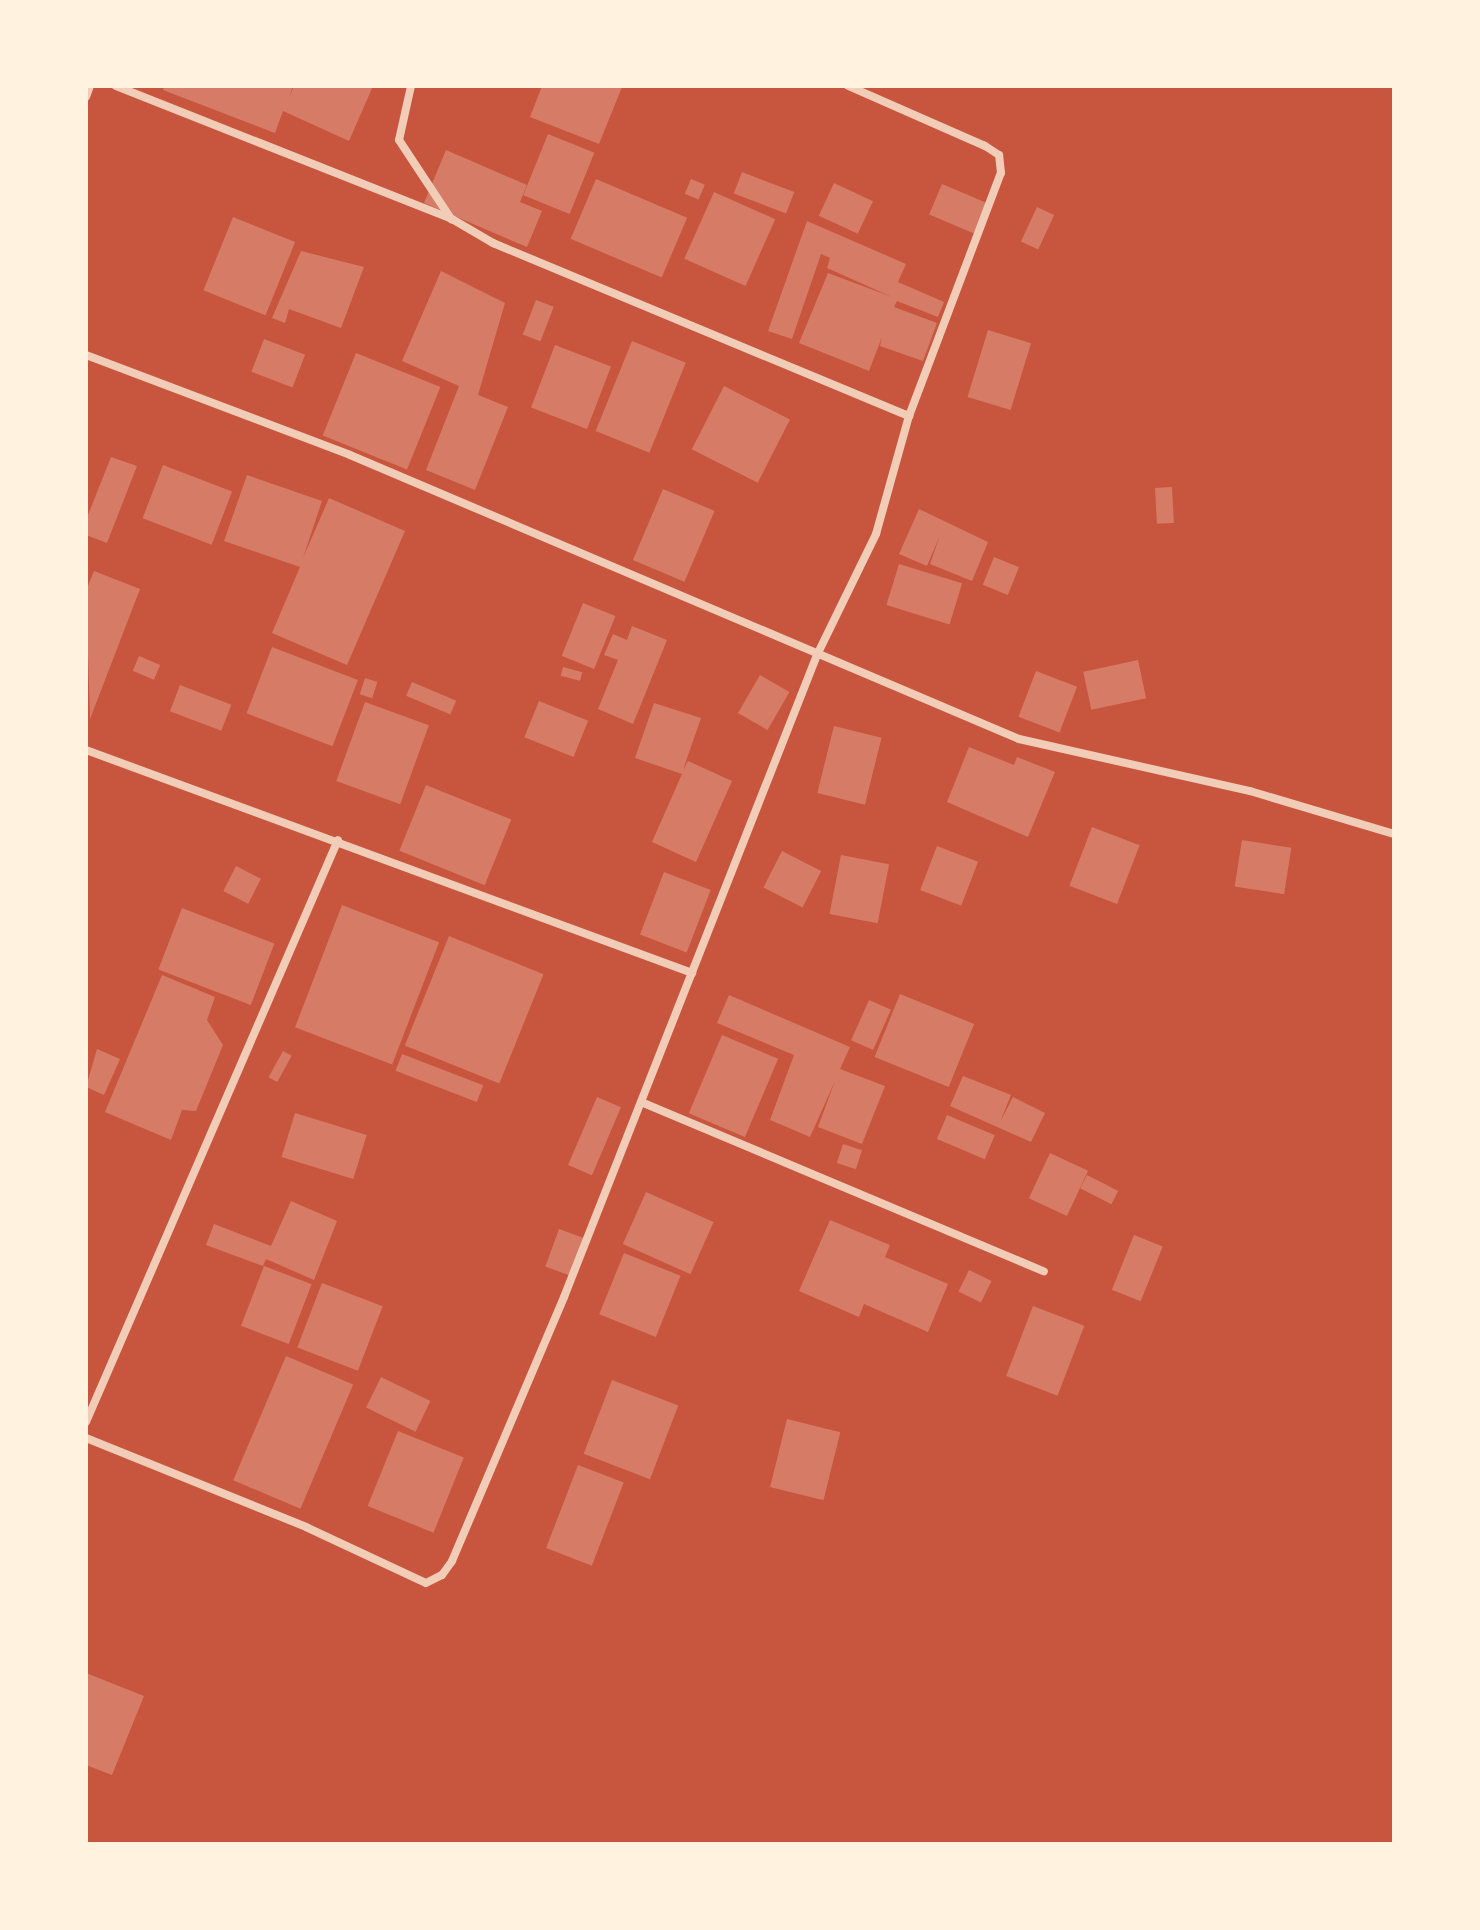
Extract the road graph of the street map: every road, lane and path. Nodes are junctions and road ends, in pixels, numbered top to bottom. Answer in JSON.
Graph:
{"nodes":[{"id":1,"x":90,"y":86,"type":"edge"},
{"id":2,"x":116,"y":86,"type":"edge"},
{"id":3,"x":411,"y":86,"type":"edge"},
{"id":4,"x":848,"y":86,"type":"edge"},
{"id":5,"x":86,"y":97,"type":"edge"},
{"id":6,"x":452,"y":219,"type":"junction"},
{"id":7,"x":86,"y":355,"type":"edge"},
{"id":8,"x":909,"y":416,"type":"junction"},
{"id":9,"x":817,"y":655,"type":"junction"},
{"id":10,"x":86,"y":750,"type":"edge"},
{"id":11,"x":1394,"y":834,"type":"edge"},
{"id":12,"x":338,"y":840,"type":"junction"},
{"id":13,"x":692,"y":973,"type":"junction"},
{"id":14,"x":641,"y":1102,"type":"junction"},
{"id":15,"x":1044,"y":1271,"type":"dead end"},
{"id":16,"x":86,"y":1422,"type":"edge"},
{"id":17,"x":86,"y":1438,"type":"edge"}],
"edges":[{"from":1,"to":5,"type":"street"},
{"from":2,"to":6,"type":"street"},
{"from":3,"to":6,"type":"street"},
{"from":4,"to":8,"type":"street"},
{"from":6,"to":8,"type":"street"},
{"from":7,"to":9,"type":"street"},
{"from":8,"to":9,"type":"street"},
{"from":9,"to":11,"type":"street"},
{"from":9,"to":13,"type":"street"},
{"from":10,"to":12,"type":"street"},
{"from":12,"to":13,"type":"street"},
{"from":12,"to":16,"type":"street"},
{"from":13,"to":14,"type":"street"},
{"from":14,"to":15,"type":"street"},
{"from":14,"to":17,"type":"street"}]}
